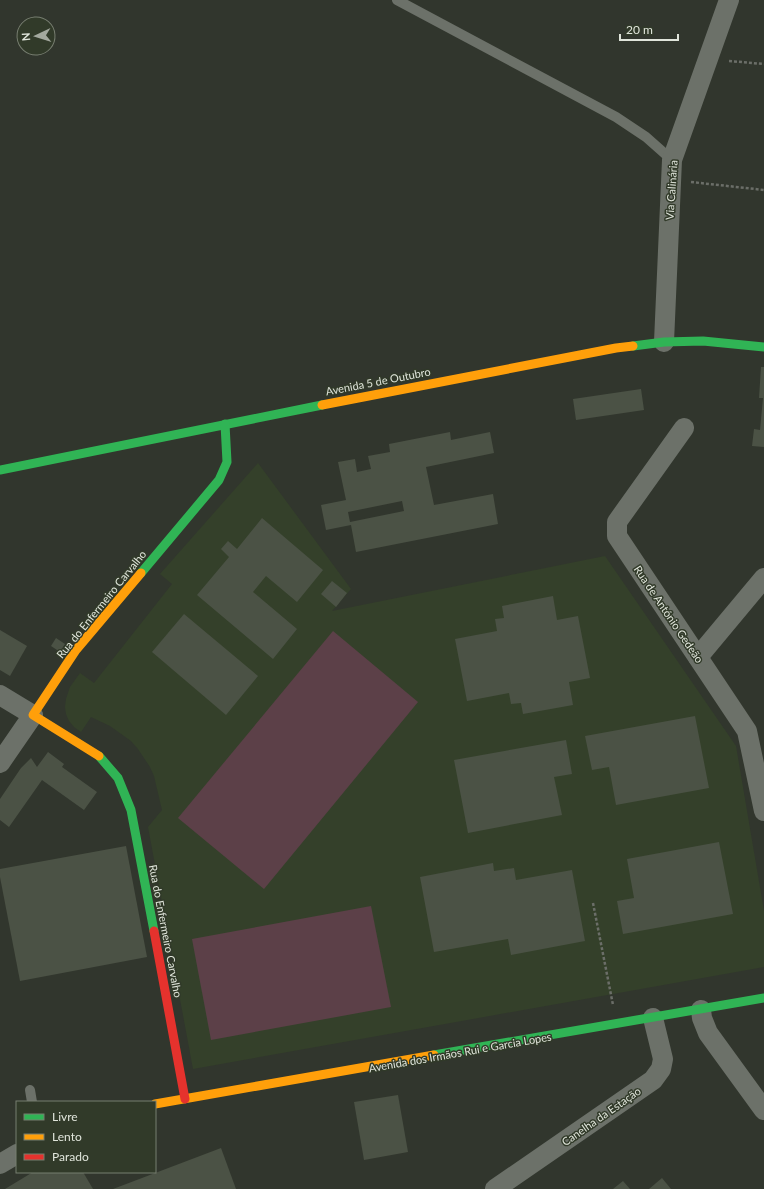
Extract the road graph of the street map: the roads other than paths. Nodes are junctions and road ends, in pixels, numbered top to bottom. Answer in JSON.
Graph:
{"nodes":[{"id":1,"x":397,"y":0,"type":"edge"},
{"id":2,"x":729,"y":0,"type":"edge"},
{"id":3,"x":672,"y":160,"type":"junction"},
{"id":4,"x":664,"y":342,"type":"junction"},
{"id":5,"x":764,"y":346,"type":"edge"},
{"id":6,"x":225,"y":424,"type":"junction"},
{"id":7,"x":684,"y":428,"type":"dead end"},
{"id":8,"x":0,"y":470,"type":"edge"},
{"id":9,"x":764,"y":578,"type":"edge"},
{"id":10,"x":698,"y":657,"type":"junction"},
{"id":11,"x":0,"y":695,"type":"edge"},
{"id":12,"x":33,"y":715,"type":"junction"},
{"id":13,"x":0,"y":763,"type":"edge"},
{"id":14,"x":760,"y":772,"type":"edge"},
{"id":15,"x":764,"y":811,"type":"edge"},
{"id":16,"x":764,"y":998,"type":"edge"},
{"id":17,"x":701,"y":1010,"type":"junction"},
{"id":18,"x":653,"y":1018,"type":"junction"},
{"id":19,"x":30,"y":1090,"type":"dead end"},
{"id":20,"x":185,"y":1099,"type":"junction"},
{"id":21,"x":32,"y":1101,"type":"edge"},
{"id":22,"x":156,"y":1104,"type":"edge"},
{"id":23,"x":764,"y":1110,"type":"edge"},
{"id":24,"x":16,"y":1155,"type":"edge"},
{"id":25,"x":0,"y":1164,"type":"edge"},
{"id":26,"x":495,"y":1189,"type":"edge"}],
"edges":[{"from":1,"to":3,"type":"lane"},
{"from":2,"to":3,"type":"street","name":"Via Calinária"},
{"from":3,"to":4,"type":"street","name":"Via Calinária"},
{"from":4,"to":5,"type":"street","name":"Avenida 5 de Outubro"},
{"from":4,"to":6,"type":"street","name":"Avenida 5 de Outubro"},
{"from":6,"to":8,"type":"street","name":"Avenida 5 de Outubro"},
{"from":6,"to":12,"type":"street","name":"Rua do Enfermeiro Carvalho"},
{"from":7,"to":10,"type":"street","name":"Rua de António Gedeão"},
{"from":9,"to":10,"type":"street"},
{"from":10,"to":14,"type":"street","name":"Rua de António Gedeão"},
{"from":11,"to":12,"type":"street"},
{"from":12,"to":13,"type":"street"},
{"from":12,"to":20,"type":"street","name":"Rua do Enfermeiro Carvalho"},
{"from":14,"to":15,"type":"street","name":"Rua de António Gedeão"},
{"from":16,"to":17,"type":"street","name":"Avenida dos Irmãos Rui e Garcia Lopes"},
{"from":17,"to":18,"type":"street","name":"Avenida dos Irmãos Rui e Garcia Lopes"},
{"from":17,"to":23,"type":"street"},
{"from":18,"to":20,"type":"street","name":"Avenida dos Irmãos Rui e Garcia Lopes"},
{"from":18,"to":26,"type":"street","name":"Canelha da Estação"},
{"from":19,"to":21,"type":"lane"},
{"from":20,"to":22,"type":"street","name":"Avenida dos Irmãos Rui e Garcia Lopes"},
{"from":24,"to":25,"type":"street"}]}
